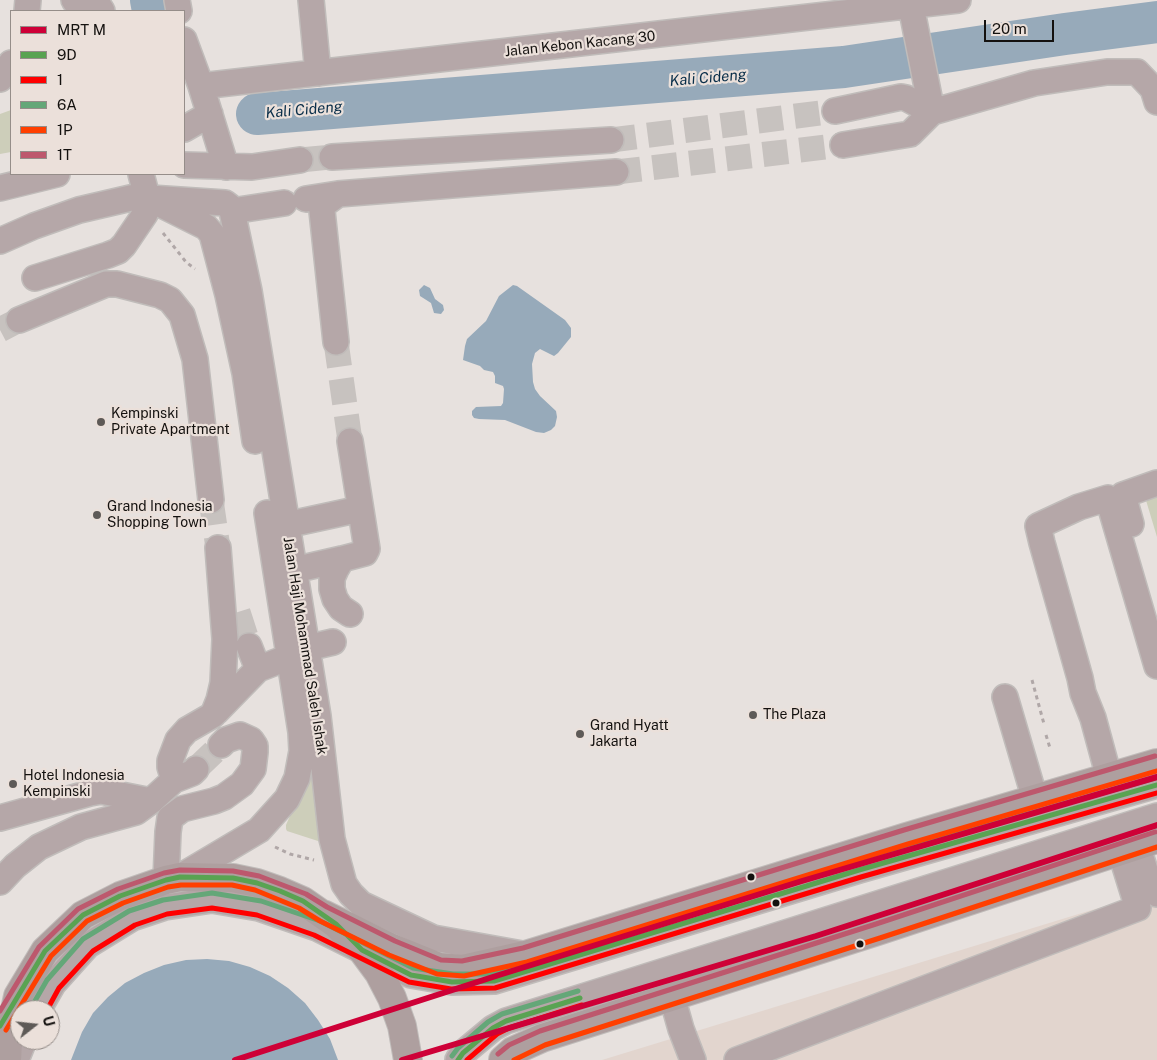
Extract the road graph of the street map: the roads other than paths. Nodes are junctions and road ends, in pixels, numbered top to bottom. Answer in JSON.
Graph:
{"nodes":[{"id":1,"x":311,"y":0,"type":"edge"},
{"id":2,"x":958,"y":0,"type":"edge"},
{"id":3,"x":911,"y":6,"type":"junction"},
{"id":4,"x":185,"y":43,"type":"edge"},
{"id":5,"x":10,"y":64,"type":"edge"},
{"id":6,"x":318,"y":74,"type":"junction"},
{"id":7,"x":0,"y":79,"type":"edge"},
{"id":8,"x":201,"y":86,"type":"junction"},
{"id":9,"x":1157,"y":102,"type":"edge"},
{"id":10,"x":835,"y":110,"type":"tunnel mouth"},
{"id":11,"x":932,"y":112,"type":"junction"},
{"id":12,"x":210,"y":114,"type":"junction"},
{"id":13,"x":185,"y":128,"type":"edge"},
{"id":14,"x":611,"y":140,"type":"tunnel mouth"},
{"id":15,"x":843,"y":145,"type":"tunnel mouth"},
{"id":16,"x":223,"y":157,"type":"junction"},
{"id":17,"x":332,"y":157,"type":"tunnel mouth"},
{"id":18,"x":295,"y":161,"type":"tunnel mouth"},
{"id":19,"x":185,"y":165,"type":"edge"},
{"id":20,"x":616,"y":172,"type":"tunnel mouth"},
{"id":21,"x":53,"y":175,"type":"edge"},
{"id":22,"x":144,"y":185,"type":"edge"},
{"id":23,"x":0,"y":188,"type":"edge"},
{"id":24,"x":338,"y":194,"type":"junction"},
{"id":25,"x":232,"y":211,"type":"junction"},
{"id":26,"x":0,"y":241,"type":"edge"},
{"id":27,"x":35,"y":278,"type":"dead end"},
{"id":28,"x":19,"y":320,"type":"tunnel mouth"},
{"id":29,"x":336,"y":342,"type":"tunnel mouth"},
{"id":30,"x":350,"y":441,"type":"tunnel mouth"},
{"id":31,"x":1157,"y":483,"type":"edge"},
{"id":32,"x":211,"y":500,"type":"tunnel mouth"},
{"id":33,"x":360,"y":509,"type":"junction"},
{"id":34,"x":286,"y":525,"type":"junction"},
{"id":35,"x":218,"y":548,"type":"tunnel mouth"},
{"id":36,"x":342,"y":559,"type":"junction"},
{"id":37,"x":294,"y":570,"type":"junction"},
{"id":38,"x":221,"y":589,"type":"junction"},
{"id":39,"x":238,"y":612,"type":"tunnel mouth"},
{"id":40,"x":1157,"y":613,"type":"edge"},
{"id":41,"x":350,"y":614,"type":"dead end"},
{"id":42,"x":333,"y":642,"type":"dead end"},
{"id":43,"x":298,"y":653,"type":"junction"},
{"id":44,"x":1157,"y":666,"type":"edge"},
{"id":45,"x":1005,"y":696,"type":"dead end"},
{"id":46,"x":212,"y":715,"type":"junction"},
{"id":47,"x":221,"y":745,"type":"tunnel mouth"},
{"id":48,"x":1157,"y":763,"type":"edge"},
{"id":49,"x":1109,"y":776,"type":"junction"},
{"id":50,"x":1157,"y":784,"type":"edge"},
{"id":51,"x":1035,"y":798,"type":"junction"},
{"id":52,"x":151,"y":802,"type":"junction"},
{"id":53,"x":1157,"y":816,"type":"edge"},
{"id":54,"x":0,"y":818,"type":"edge"},
{"id":55,"x":1138,"y":845,"type":"edge"},
{"id":56,"x":173,"y":878,"type":"junction"},
{"id":57,"x":0,"y":882,"type":"edge"},
{"id":58,"x":1157,"y":894,"type":"edge"},
{"id":59,"x":324,"y":914,"type":"junction"},
{"id":60,"x":362,"y":950,"type":"junction"},
{"id":61,"x":525,"y":955,"type":"junction"},
{"id":62,"x":672,"y":997,"type":"junction"},
{"id":63,"x":29,"y":1000,"type":"edge"},
{"id":64,"x":32,"y":1000,"type":"edge"},
{"id":65,"x":10,"y":1018,"type":"edge"},
{"id":66,"x":0,"y":1026,"type":"edge"},
{"id":67,"x":10,"y":1038,"type":"edge"},
{"id":68,"x":7,"y":1060,"type":"edge"},
{"id":69,"x":408,"y":1060,"type":"edge"},
{"id":70,"x":458,"y":1060,"type":"edge"},
{"id":71,"x":503,"y":1060,"type":"edge"},
{"id":72,"x":694,"y":1060,"type":"edge"},
{"id":73,"x":737,"y":1060,"type":"edge"}],
"edges":[{"from":1,"to":6,"type":"street"},
{"from":2,"to":3,"type":"street","name":"Jalan Kebon Kacang 30"},
{"from":3,"to":6,"type":"street","name":"Jalan Kebon Kacang 30"},
{"from":3,"to":11,"type":"street"},
{"from":4,"to":8,"type":"street"},
{"from":5,"to":7,"type":"street"},
{"from":6,"to":8,"type":"street","name":"Jalan Kebon Kacang 30"},
{"from":8,"to":12,"type":"street"},
{"from":9,"to":11,"type":"street"},
{"from":10,"to":11,"type":"street"},
{"from":11,"to":15,"type":"street"},
{"from":12,"to":13,"type":"street"},
{"from":12,"to":16,"type":"street"},
{"from":14,"to":17,"type":"street"},
{"from":16,"to":18,"type":"street"},
{"from":16,"to":19,"type":"street"},
{"from":20,"to":24,"type":"street"},
{"from":21,"to":23,"type":"street"},
{"from":22,"to":25,"type":"street"},
{"from":22,"to":26,"type":"street"},
{"from":22,"to":27,"type":"street"},
{"from":22,"to":43,"type":"street","name":"Jalan Haji Mohammad Saleh Ishak"},
{"from":24,"to":25,"type":"street"},
{"from":24,"to":29,"type":"street"},
{"from":25,"to":34,"type":"street","name":"Jalan Haji Mohammad Saleh Ishak"},
{"from":28,"to":32,"type":"street"},
{"from":30,"to":33,"type":"street"},
{"from":31,"to":40,"type":"street"},
{"from":33,"to":34,"type":"street"},
{"from":33,"to":36,"type":"street"},
{"from":34,"to":37,"type":"street","name":"Jalan Haji Mohammad Saleh Ishak"},
{"from":35,"to":38,"type":"street"},
{"from":36,"to":37,"type":"street"},
{"from":36,"to":41,"type":"street"},
{"from":37,"to":43,"type":"street","name":"Jalan Haji Mohammad Saleh Ishak"},
{"from":38,"to":39,"type":"street"},
{"from":38,"to":46,"type":"street"},
{"from":42,"to":43,"type":"street"},
{"from":43,"to":46,"type":"street"},
{"from":43,"to":56,"type":"street","name":"Jalan Haji Mohammad Saleh Ishak"},
{"from":43,"to":61,"type":"street","name":"Jalan Haji Mohammad Saleh Ishak"},
{"from":44,"to":49,"type":"street"},
{"from":45,"to":51,"type":"street"},
{"from":46,"to":52,"type":"street"},
{"from":47,"to":56,"type":"street"},
{"from":48,"to":49,"type":"main road"},
{"from":49,"to":51,"type":"main road"},
{"from":50,"to":60,"type":"street"},
{"from":51,"to":61,"type":"main road"},
{"from":52,"to":54,"type":"street"},
{"from":52,"to":57,"type":"street"},
{"from":53,"to":70,"type":"street"},
{"from":55,"to":58,"type":"street"},
{"from":55,"to":62,"type":"main road"},
{"from":55,"to":73,"type":"street"},
{"from":56,"to":59,"type":"main road"},
{"from":56,"to":63,"type":"main road"},
{"from":59,"to":60,"type":"main road"},
{"from":59,"to":61,"type":"main road"},
{"from":60,"to":64,"type":"street"},
{"from":60,"to":69,"type":"main road"},
{"from":62,"to":71,"type":"main road"},
{"from":62,"to":72,"type":"street"},
{"from":65,"to":66,"type":"main road"},
{"from":67,"to":68,"type":"main road"}]}
